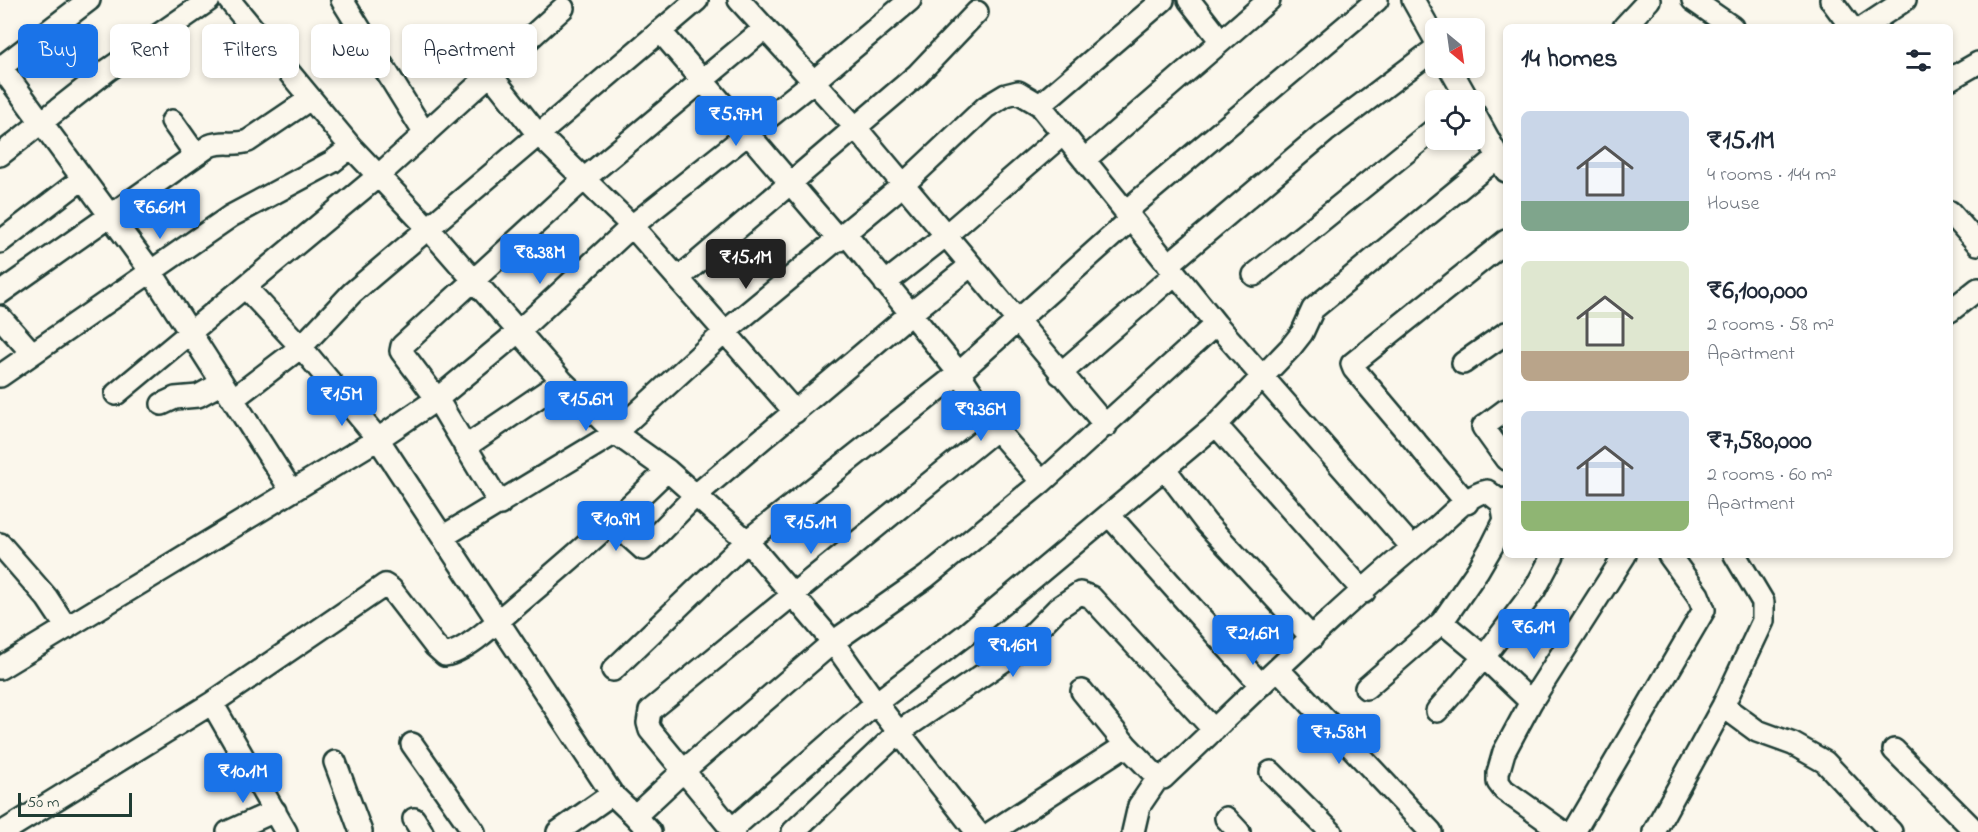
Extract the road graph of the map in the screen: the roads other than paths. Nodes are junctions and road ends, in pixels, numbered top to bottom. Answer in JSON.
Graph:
{"nodes":[{"id":1,"x":89,"y":0,"type":"edge"},
{"id":2,"x":209,"y":0,"type":"edge"},
{"id":3,"x":229,"y":0,"type":"edge"},
{"id":4,"x":342,"y":0,"type":"edge"},
{"id":5,"x":697,"y":0,"type":"edge"},
{"id":6,"x":739,"y":0,"type":"edge"},
{"id":7,"x":910,"y":0,"type":"edge"},
{"id":8,"x":1163,"y":0,"type":"edge"},
{"id":9,"x":1189,"y":0,"type":"edge"},
{"id":10,"x":1269,"y":0,"type":"edge"},
{"id":11,"x":1377,"y":0,"type":"edge"},
{"id":12,"x":1413,"y":0,"type":"edge"},
{"id":13,"x":1649,"y":0,"type":"edge"},
{"id":14,"x":1693,"y":0,"type":"edge"},
{"id":15,"x":1831,"y":0,"type":"edge"},
{"id":16,"x":1905,"y":0,"type":"edge"},
{"id":17,"x":563,"y":8,"type":"dead end"},
{"id":18,"x":977,"y":12,"type":"dead end"},
{"id":19,"x":1425,"y":21,"type":"edge"},
{"id":20,"x":1627,"y":24,"type":"edge"},
{"id":21,"x":1728,"y":24,"type":"edge"},
{"id":22,"x":1849,"y":24,"type":"edge"},
{"id":23,"x":1869,"y":24,"type":"edge"},
{"id":24,"x":765,"y":28,"type":"junction"},
{"id":25,"x":537,"y":32,"type":"edge"},
{"id":26,"x":660,"y":32,"type":"junction"},
{"id":27,"x":1221,"y":41,"type":"junction"},
{"id":28,"x":1425,"y":56,"type":"edge"},
{"id":29,"x":1978,"y":63,"type":"edge"},
{"id":30,"x":0,"y":67,"type":"edge"},
{"id":31,"x":1953,"y":77,"type":"edge"},
{"id":32,"x":486,"y":78,"type":"edge"},
{"id":33,"x":493,"y":78,"type":"edge"},
{"id":34,"x":704,"y":80,"type":"junction"},
{"id":35,"x":814,"y":81,"type":"junction"},
{"id":36,"x":310,"y":99,"type":"junction"},
{"id":37,"x":1040,"y":105,"type":"junction"},
{"id":38,"x":172,"y":121,"type":"dead end"},
{"id":39,"x":43,"y":124,"type":"junction"},
{"id":40,"x":856,"y":128,"type":"junction"},
{"id":41,"x":537,"y":133,"type":"junction"},
{"id":42,"x":749,"y":133,"type":"junction"},
{"id":43,"x":1485,"y":133,"type":"edge"},
{"id":44,"x":425,"y":134,"type":"junction"},
{"id":45,"x":1063,"y":134,"type":"junction"},
{"id":46,"x":1425,"y":137,"type":"edge"},
{"id":47,"x":351,"y":147,"type":"junction"},
{"id":48,"x":0,"y":155,"type":"edge"},
{"id":49,"x":196,"y":155,"type":"junction"},
{"id":50,"x":1084,"y":160,"type":"junction"},
{"id":51,"x":1502,"y":164,"type":"edge"},
{"id":52,"x":377,"y":177,"type":"junction"},
{"id":53,"x":82,"y":178,"type":"junction"},
{"id":54,"x":584,"y":179,"type":"junction"},
{"id":55,"x":790,"y":182,"type":"junction"},
{"id":56,"x":903,"y":185,"type":"junction"},
{"id":57,"x":1953,"y":215,"type":"edge"},
{"id":58,"x":108,"y":216,"type":"junction"},
{"id":59,"x":1128,"y":216,"type":"junction"},
{"id":60,"x":632,"y":226,"type":"junction"},
{"id":61,"x":428,"y":228,"type":"junction"},
{"id":62,"x":945,"y":236,"type":"junction"},
{"id":63,"x":843,"y":237,"type":"junction"},
{"id":64,"x":0,"y":242,"type":"edge"},
{"id":65,"x":1503,"y":243,"type":"edge"},
{"id":66,"x":1978,"y":244,"type":"edge"},
{"id":67,"x":970,"y":266,"type":"junction"},
{"id":68,"x":1171,"y":269,"type":"junction"},
{"id":69,"x":150,"y":270,"type":"junction"},
{"id":70,"x":1254,"y":275,"type":"dead end"},
{"id":71,"x":679,"y":278,"type":"junction"},
{"id":72,"x":474,"y":280,"type":"junction"},
{"id":73,"x":885,"y":282,"type":"junction"},
{"id":74,"x":246,"y":288,"type":"junction"},
{"id":75,"x":1978,"y":290,"type":"edge"},
{"id":76,"x":0,"y":293,"type":"edge"},
{"id":77,"x":1953,"y":309,"type":"edge"},
{"id":78,"x":910,"y":314,"type":"junction"},
{"id":79,"x":0,"y":317,"type":"edge"},
{"id":80,"x":1017,"y":320,"type":"junction"},
{"id":81,"x":1216,"y":324,"type":"junction"},
{"id":82,"x":519,"y":331,"type":"junction"},
{"id":83,"x":726,"y":331,"type":"junction"},
{"id":84,"x":190,"y":332,"type":"junction"},
{"id":85,"x":1503,"y":335,"type":"edge"},
{"id":86,"x":301,"y":347,"type":"junction"},
{"id":87,"x":33,"y":353,"type":"junction"},
{"id":88,"x":1463,"y":363,"type":"dead end"},
{"id":89,"x":959,"y":373,"type":"junction"},
{"id":90,"x":1060,"y":374,"type":"junction"},
{"id":91,"x":1261,"y":375,"type":"junction"},
{"id":92,"x":0,"y":376,"type":"edge"},
{"id":93,"x":562,"y":381,"type":"junction"},
{"id":94,"x":227,"y":391,"type":"junction"},
{"id":95,"x":116,"y":394,"type":"dead end"},
{"id":96,"x":437,"y":399,"type":"junction"},
{"id":97,"x":162,"y":404,"type":"dead end"},
{"id":98,"x":795,"y":412,"type":"junction"},
{"id":99,"x":1503,"y":412,"type":"edge"},
{"id":100,"x":1216,"y":425,"type":"junction"},
{"id":101,"x":1106,"y":426,"type":"junction"},
{"id":102,"x":996,"y":429,"type":"junction"},
{"id":103,"x":615,"y":433,"type":"junction"},
{"id":104,"x":378,"y":439,"type":"junction"},
{"id":105,"x":465,"y":447,"type":"junction"},
{"id":106,"x":1503,"y":455,"type":"edge"},
{"id":107,"x":1165,"y":469,"type":"junction"},
{"id":108,"x":667,"y":470,"type":"junction"},
{"id":109,"x":1042,"y":482,"type":"junction"},
{"id":110,"x":291,"y":490,"type":"junction"},
{"id":111,"x":696,"y":495,"type":"junction"},
{"id":112,"x":1503,"y":500,"type":"edge"},
{"id":113,"x":1467,"y":503,"type":"junction"},
{"id":114,"x":500,"y":504,"type":"junction"},
{"id":115,"x":1109,"y":515,"type":"junction"},
{"id":116,"x":614,"y":523,"type":"junction"},
{"id":117,"x":1503,"y":524,"type":"edge"},
{"id":118,"x":444,"y":536,"type":"junction"},
{"id":119,"x":747,"y":541,"type":"junction"},
{"id":120,"x":0,"y":544,"type":"edge"},
{"id":121,"x":1413,"y":547,"type":"junction"},
{"id":122,"x":1551,"y":558,"type":"edge"},
{"id":123,"x":1623,"y":558,"type":"edge"},
{"id":124,"x":1671,"y":558,"type":"edge"},
{"id":125,"x":1737,"y":558,"type":"edge"},
{"id":126,"x":1364,"y":592,"type":"junction"},
{"id":127,"x":794,"y":594,"type":"junction"},
{"id":128,"x":496,"y":622,"type":"junction"},
{"id":129,"x":1442,"y":622,"type":"junction"},
{"id":130,"x":67,"y":628,"type":"junction"},
{"id":131,"x":1312,"y":638,"type":"junction"},
{"id":132,"x":833,"y":642,"type":"junction"},
{"id":133,"x":1484,"y":657,"type":"junction"},
{"id":134,"x":0,"y":668,"type":"edge"},
{"id":135,"x":1278,"y":669,"type":"junction"},
{"id":136,"x":613,"y":670,"type":"dead end"},
{"id":137,"x":1261,"y":685,"type":"junction"},
{"id":138,"x":1366,"y":688,"type":"dead end"},
{"id":139,"x":1082,"y":691,"type":"dead end"},
{"id":140,"x":1531,"y":702,"type":"junction"},
{"id":141,"x":212,"y":703,"type":"junction"},
{"id":142,"x":876,"y":703,"type":"junction"},
{"id":143,"x":1723,"y":706,"type":"junction"},
{"id":144,"x":1437,"y":711,"type":"dead end"},
{"id":145,"x":1214,"y":730,"type":"junction"},
{"id":146,"x":899,"y":732,"type":"junction"},
{"id":147,"x":412,"y":744,"type":"dead end"},
{"id":148,"x":1126,"y":745,"type":"junction"},
{"id":149,"x":1894,"y":750,"type":"dead end"},
{"id":150,"x":335,"y":762,"type":"dead end"},
{"id":151,"x":682,"y":772,"type":"junction"},
{"id":152,"x":1271,"y":772,"type":"dead end"},
{"id":153,"x":1158,"y":778,"type":"junction"},
{"id":154,"x":612,"y":794,"type":"junction"},
{"id":155,"x":274,"y":811,"type":"junction"},
{"id":156,"x":635,"y":816,"type":"junction"},
{"id":157,"x":1320,"y":828,"type":"edge"},
{"id":158,"x":733,"y":830,"type":"edge"},
{"id":159,"x":3,"y":832,"type":"edge"},
{"id":160,"x":228,"y":832,"type":"edge"},
{"id":161,"x":286,"y":832,"type":"edge"},
{"id":162,"x":361,"y":832,"type":"edge"},
{"id":163,"x":474,"y":832,"type":"edge"},
{"id":164,"x":558,"y":832,"type":"edge"},
{"id":165,"x":650,"y":832,"type":"edge"},
{"id":166,"x":793,"y":832,"type":"edge"},
{"id":167,"x":976,"y":832,"type":"edge"},
{"id":168,"x":992,"y":832,"type":"edge"},
{"id":169,"x":1133,"y":832,"type":"edge"},
{"id":170,"x":1431,"y":832,"type":"edge"},
{"id":171,"x":1563,"y":832,"type":"edge"},
{"id":172,"x":1574,"y":832,"type":"edge"},
{"id":173,"x":1654,"y":832,"type":"edge"},
{"id":174,"x":1891,"y":832,"type":"edge"},
{"id":175,"x":1976,"y":832,"type":"edge"}],
"edges":[{"from":1,"to":30,"type":"street"},
{"from":2,"to":39,"type":"street"},
{"from":3,"to":36,"type":"street"},
{"from":4,"to":44,"type":"street"},
{"from":5,"to":26,"type":"street"},
{"from":6,"to":24,"type":"street"},
{"from":7,"to":35,"type":"street"},
{"from":8,"to":37,"type":"street"},
{"from":9,"to":27,"type":"street"},
{"from":10,"to":27,"type":"street"},
{"from":11,"to":59,"type":"street"},
{"from":12,"to":19,"type":"street"},
{"from":13,"to":20,"type":"street"},
{"from":14,"to":21,"type":"street"},
{"from":15,"to":22,"type":"street"},
{"from":16,"to":23,"type":"street"},
{"from":17,"to":25,"type":"street"},
{"from":18,"to":40,"type":"street"},
{"from":24,"to":34,"type":"street"},
{"from":24,"to":35,"type":"street"},
{"from":26,"to":34,"type":"street"},
{"from":26,"to":41,"type":"street"},
{"from":27,"to":50,"type":"street"},
{"from":28,"to":68,"type":"street"},
{"from":29,"to":31,"type":"street"},
{"from":30,"to":39,"type":"street"},
{"from":32,"to":44,"type":"street"},
{"from":33,"to":41,"type":"street"},
{"from":34,"to":42,"type":"street"},
{"from":34,"to":54,"type":"street"},
{"from":35,"to":40,"type":"street"},
{"from":35,"to":42,"type":"street"},
{"from":36,"to":47,"type":"street"},
{"from":36,"to":49,"type":"street"},
{"from":37,"to":45,"type":"street"},
{"from":37,"to":56,"type":"street"},
{"from":38,"to":49,"type":"street"},
{"from":39,"to":48,"type":"street"},
{"from":39,"to":53,"type":"street"},
{"from":40,"to":55,"type":"street"},
{"from":40,"to":56,"type":"street"},
{"from":41,"to":54,"type":"street"},
{"from":41,"to":61,"type":"street"},
{"from":42,"to":55,"type":"street"},
{"from":42,"to":60,"type":"street"},
{"from":43,"to":51,"type":"street"},
{"from":44,"to":52,"type":"street"},
{"from":45,"to":50,"type":"street"},
{"from":45,"to":62,"type":"street"},
{"from":46,"to":70,"type":"street"},
{"from":47,"to":52,"type":"street"},
{"from":47,"to":69,"type":"street"},
{"from":49,"to":58,"type":"street"},
{"from":50,"to":59,"type":"street"},
{"from":51,"to":91,"type":"street"},
{"from":52,"to":61,"type":"street"},
{"from":52,"to":74,"type":"street"},
{"from":53,"to":58,"type":"street"},
{"from":53,"to":64,"type":"street"},
{"from":54,"to":60,"type":"street"},
{"from":54,"to":72,"type":"street"},
{"from":55,"to":63,"type":"street"},
{"from":55,"to":71,"type":"street"},
{"from":56,"to":62,"type":"street"},
{"from":56,"to":63,"type":"street"},
{"from":57,"to":66,"type":"street"},
{"from":58,"to":69,"type":"street"},
{"from":58,"to":76,"type":"street"},
{"from":59,"to":68,"type":"street"},
{"from":59,"to":80,"type":"street"},
{"from":60,"to":71,"type":"street"},
{"from":60,"to":82,"type":"street"},
{"from":61,"to":72,"type":"street"},
{"from":61,"to":86,"type":"street"},
{"from":62,"to":67,"type":"street"},
{"from":62,"to":73,"type":"street"},
{"from":63,"to":73,"type":"street"},
{"from":63,"to":83,"type":"street"},
{"from":65,"to":113,"type":"street"},
{"from":67,"to":78,"type":"street"},
{"from":67,"to":80,"type":"street"},
{"from":68,"to":81,"type":"street"},
{"from":68,"to":90,"type":"street"},
{"from":69,"to":84,"type":"street"},
{"from":69,"to":87,"type":"street"},
{"from":71,"to":83,"type":"street"},
{"from":72,"to":82,"type":"street"},
{"from":72,"to":96,"type":"street"},
{"from":73,"to":78,"type":"street"},
{"from":74,"to":84,"type":"street"},
{"from":74,"to":86,"type":"street"},
{"from":75,"to":77,"type":"street"},
{"from":78,"to":89,"type":"street"},
{"from":78,"to":98,"type":"street"},
{"from":79,"to":87,"type":"street"},
{"from":80,"to":89,"type":"street"},
{"from":80,"to":90,"type":"street"},
{"from":81,"to":91,"type":"street"},
{"from":81,"to":101,"type":"street"},
{"from":82,"to":93,"type":"street"},
{"from":82,"to":96,"type":"street"},
{"from":83,"to":98,"type":"street"},
{"from":83,"to":103,"type":"street"},
{"from":84,"to":94,"type":"street"},
{"from":84,"to":95,"type":"street"},
{"from":85,"to":88,"type":"street"},
{"from":86,"to":94,"type":"street"},
{"from":86,"to":104,"type":"street"},
{"from":87,"to":92,"type":"street"},
{"from":89,"to":102,"type":"street"},
{"from":89,"to":119,"type":"street"},
{"from":90,"to":101,"type":"street"},
{"from":91,"to":100,"type":"street"},
{"from":91,"to":121,"type":"street"},
{"from":93,"to":103,"type":"street"},
{"from":93,"to":105,"type":"street"},
{"from":94,"to":97,"type":"street"},
{"from":94,"to":110,"type":"street"},
{"from":96,"to":104,"type":"street"},
{"from":96,"to":105,"type":"street"},
{"from":98,"to":111,"type":"street"},
{"from":99,"to":106,"type":"street"},
{"from":100,"to":107,"type":"street"},
{"from":100,"to":126,"type":"street"},
{"from":101,"to":109,"type":"street"},
{"from":102,"to":109,"type":"street"},
{"from":102,"to":127,"type":"street"},
{"from":103,"to":108,"type":"street"},
{"from":103,"to":114,"type":"street"},
{"from":104,"to":110,"type":"street"},
{"from":104,"to":118,"type":"street"},
{"from":105,"to":114,"type":"street"},
{"from":107,"to":115,"type":"street"},
{"from":107,"to":131,"type":"street"},
{"from":108,"to":111,"type":"street"},
{"from":108,"to":116,"type":"street"},
{"from":109,"to":132,"type":"street"},
{"from":110,"to":130,"type":"street"},
{"from":111,"to":116,"type":"street"},
{"from":111,"to":119,"type":"street"},
{"from":112,"to":113,"type":"street"},
{"from":113,"to":121,"type":"street"},
{"from":114,"to":118,"type":"street"},
{"from":115,"to":137,"type":"street"},
{"from":115,"to":142,"type":"street"},
{"from":116,"to":128,"type":"street"},
{"from":117,"to":129,"type":"street"},
{"from":118,"to":128,"type":"street"},
{"from":119,"to":127,"type":"street"},
{"from":119,"to":136,"type":"street"},
{"from":120,"to":130,"type":"street"},
{"from":121,"to":126,"type":"street"},
{"from":122,"to":133,"type":"street"},
{"from":123,"to":140,"type":"street"},
{"from":124,"to":172,"type":"street"},
{"from":125,"to":143,"type":"street"},
{"from":126,"to":131,"type":"street"},
{"from":127,"to":132,"type":"street"},
{"from":127,"to":151,"type":"street"},
{"from":128,"to":141,"type":"street"},
{"from":128,"to":154,"type":"street"},
{"from":129,"to":133,"type":"street"},
{"from":129,"to":138,"type":"street"},
{"from":130,"to":134,"type":"street"},
{"from":131,"to":135,"type":"street"},
{"from":132,"to":142,"type":"street"},
{"from":132,"to":151,"type":"street"},
{"from":133,"to":140,"type":"street"},
{"from":133,"to":144,"type":"street"},
{"from":135,"to":137,"type":"street"},
{"from":135,"to":170,"type":"street"},
{"from":137,"to":145,"type":"street"},
{"from":139,"to":148,"type":"street"},
{"from":140,"to":171,"type":"street"},
{"from":141,"to":155,"type":"street"},
{"from":141,"to":159,"type":"street"},
{"from":142,"to":146,"type":"street"},
{"from":142,"to":158,"type":"street"},
{"from":143,"to":173,"type":"street"},
{"from":143,"to":174,"type":"street"},
{"from":145,"to":146,"type":"street"},
{"from":145,"to":153,"type":"street"},
{"from":146,"to":166,"type":"street"},
{"from":146,"to":167,"type":"street"},
{"from":147,"to":163,"type":"street"},
{"from":148,"to":153,"type":"street"},
{"from":148,"to":168,"type":"street"},
{"from":149,"to":175,"type":"street"},
{"from":150,"to":162,"type":"street"},
{"from":151,"to":156,"type":"street"},
{"from":151,"to":158,"type":"street"},
{"from":152,"to":157,"type":"street"},
{"from":153,"to":169,"type":"street"},
{"from":154,"to":156,"type":"street"},
{"from":154,"to":164,"type":"street"},
{"from":155,"to":160,"type":"street"},
{"from":155,"to":161,"type":"street"},
{"from":156,"to":165,"type":"street"}]}
